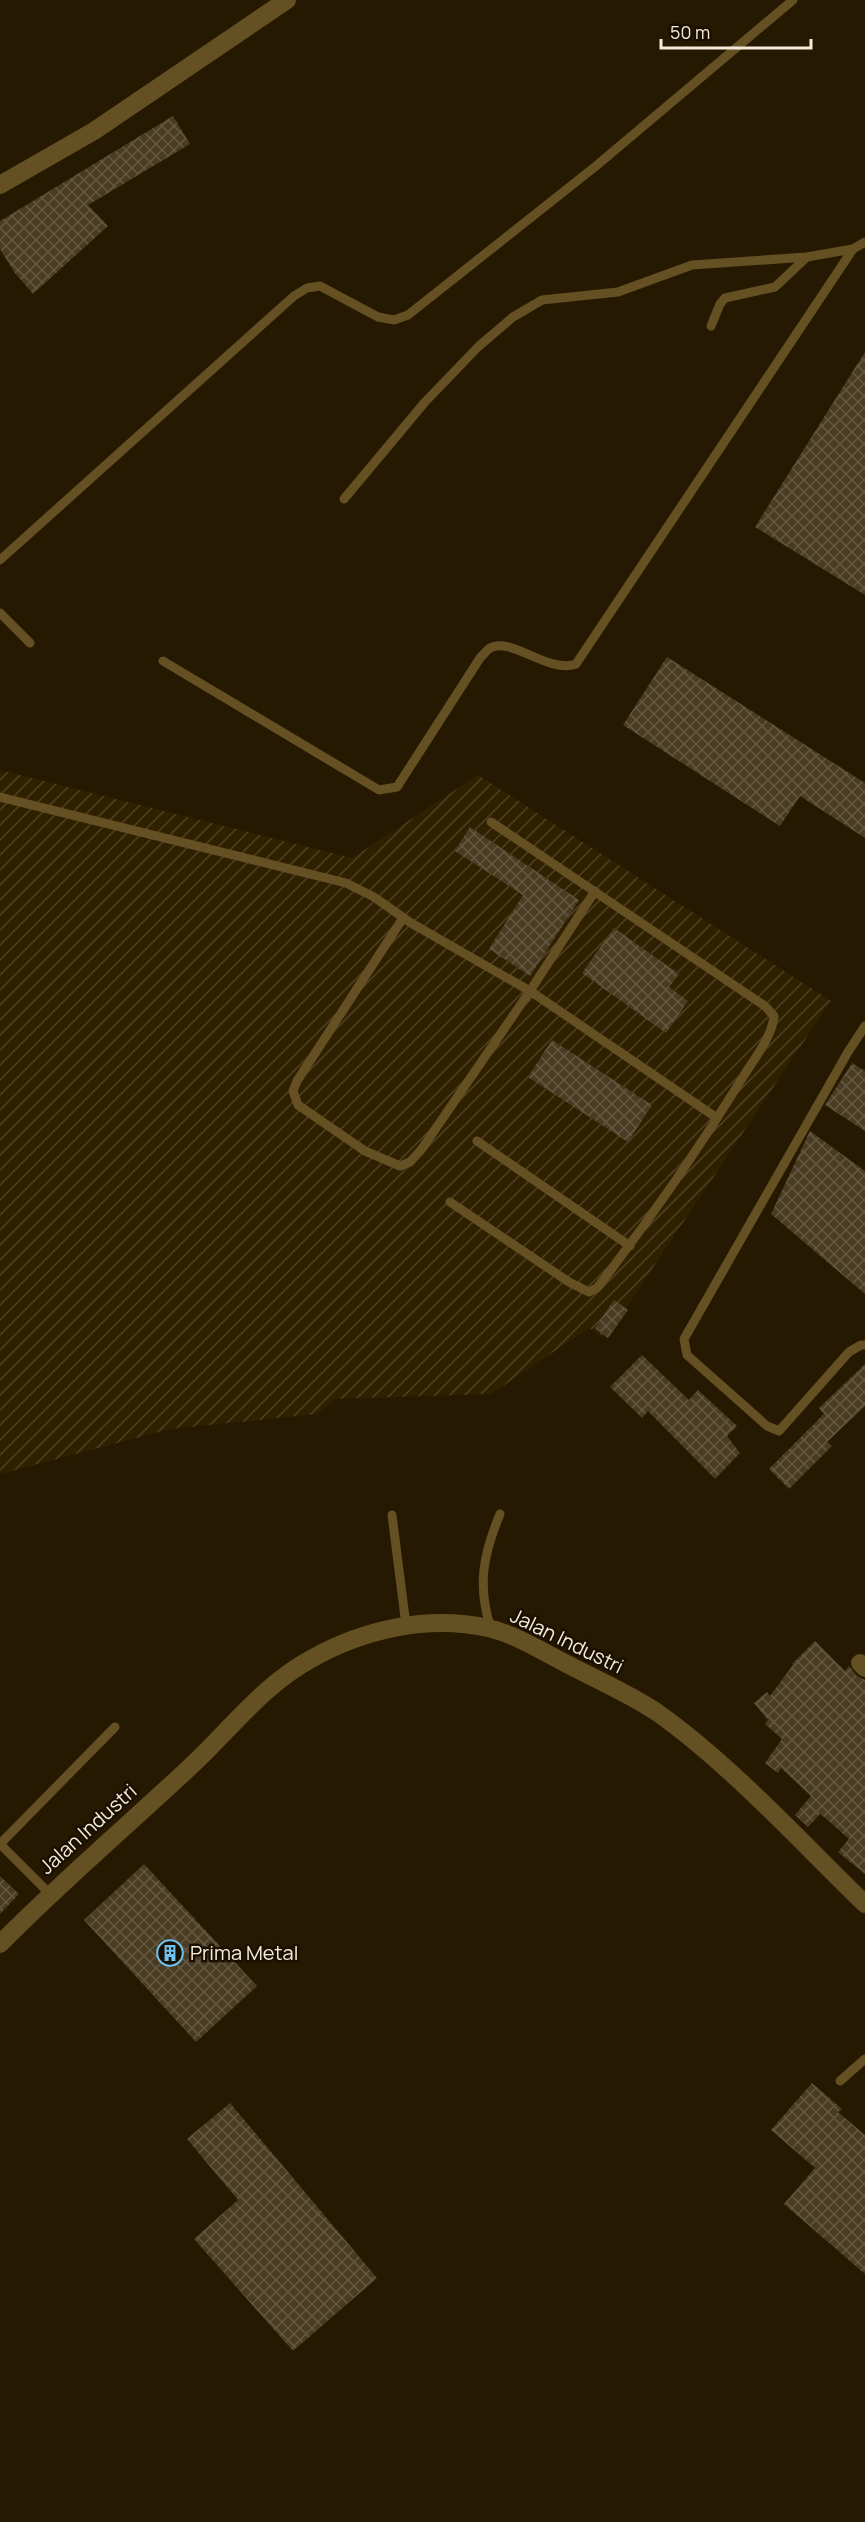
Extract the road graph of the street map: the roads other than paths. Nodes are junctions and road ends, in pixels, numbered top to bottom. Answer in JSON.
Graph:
{"nodes":[{"id":1,"x":287,"y":0,"type":"edge"},
{"id":2,"x":793,"y":0,"type":"edge"},
{"id":3,"x":0,"y":185,"type":"edge"},
{"id":4,"x":865,"y":242,"type":"edge"},
{"id":5,"x":853,"y":249,"type":"junction"},
{"id":6,"x":807,"y":257,"type":"junction"},
{"id":7,"x":711,"y":326,"type":"dead end"},
{"id":8,"x":344,"y":499,"type":"dead end"},
{"id":9,"x":0,"y":560,"type":"edge"},
{"id":10,"x":0,"y":614,"type":"edge"},
{"id":11,"x":30,"y":643,"type":"dead end"},
{"id":12,"x":163,"y":661,"type":"dead end"},
{"id":13,"x":0,"y":797,"type":"edge"},
{"id":14,"x":491,"y":822,"type":"dead end"},
{"id":15,"x":595,"y":891,"type":"junction"},
{"id":16,"x":403,"y":918,"type":"junction"},
{"id":17,"x":530,"y":991,"type":"junction"},
{"id":18,"x":865,"y":1026,"type":"edge"},
{"id":19,"x":717,"y":1118,"type":"junction"},
{"id":20,"x":477,"y":1141,"type":"dead end"},
{"id":21,"x":450,"y":1202,"type":"dead end"},
{"id":22,"x":630,"y":1246,"type":"junction"},
{"id":23,"x":865,"y":1345,"type":"edge"},
{"id":24,"x":500,"y":1514,"type":"dead end"},
{"id":25,"x":392,"y":1515,"type":"dead end"},
{"id":26,"x":406,"y":1625,"type":"junction"},
{"id":27,"x":491,"y":1629,"type":"junction"},
{"id":28,"x":115,"y":1728,"type":"dead end"},
{"id":29,"x":0,"y":1844,"type":"edge"},
{"id":30,"x":50,"y":1894,"type":"junction"},
{"id":31,"x":865,"y":1904,"type":"edge"},
{"id":32,"x":0,"y":1944,"type":"edge"},
{"id":33,"x":865,"y":2059,"type":"edge"},
{"id":34,"x":840,"y":2081,"type":"dead end"}],
"edges":[{"from":1,"to":3,"type":"street"},
{"from":2,"to":9,"type":"lane"},
{"from":4,"to":5,"type":"lane"},
{"from":5,"to":6,"type":"lane"},
{"from":5,"to":12,"type":"lane"},
{"from":6,"to":7,"type":"lane"},
{"from":6,"to":8,"type":"lane"},
{"from":10,"to":11,"type":"lane"},
{"from":13,"to":16,"type":"lane"},
{"from":14,"to":15,"type":"lane"},
{"from":15,"to":17,"type":"lane"},
{"from":15,"to":19,"type":"lane"},
{"from":16,"to":17,"type":"lane"},
{"from":16,"to":17,"type":"lane"},
{"from":17,"to":19,"type":"lane"},
{"from":18,"to":23,"type":"lane"},
{"from":19,"to":22,"type":"lane"},
{"from":20,"to":22,"type":"lane"},
{"from":21,"to":22,"type":"lane"},
{"from":24,"to":27,"type":"lane"},
{"from":25,"to":26,"type":"lane"},
{"from":26,"to":27,"type":"street","name":"Jalan Industri"},
{"from":26,"to":30,"type":"street","name":"Jalan Industri"},
{"from":27,"to":31,"type":"street","name":"Jalan Industri"},
{"from":28,"to":29,"type":"lane"},
{"from":29,"to":30,"type":"lane"},
{"from":30,"to":32,"type":"street","name":"Jalan Industri"},
{"from":33,"to":34,"type":"lane"}]}
